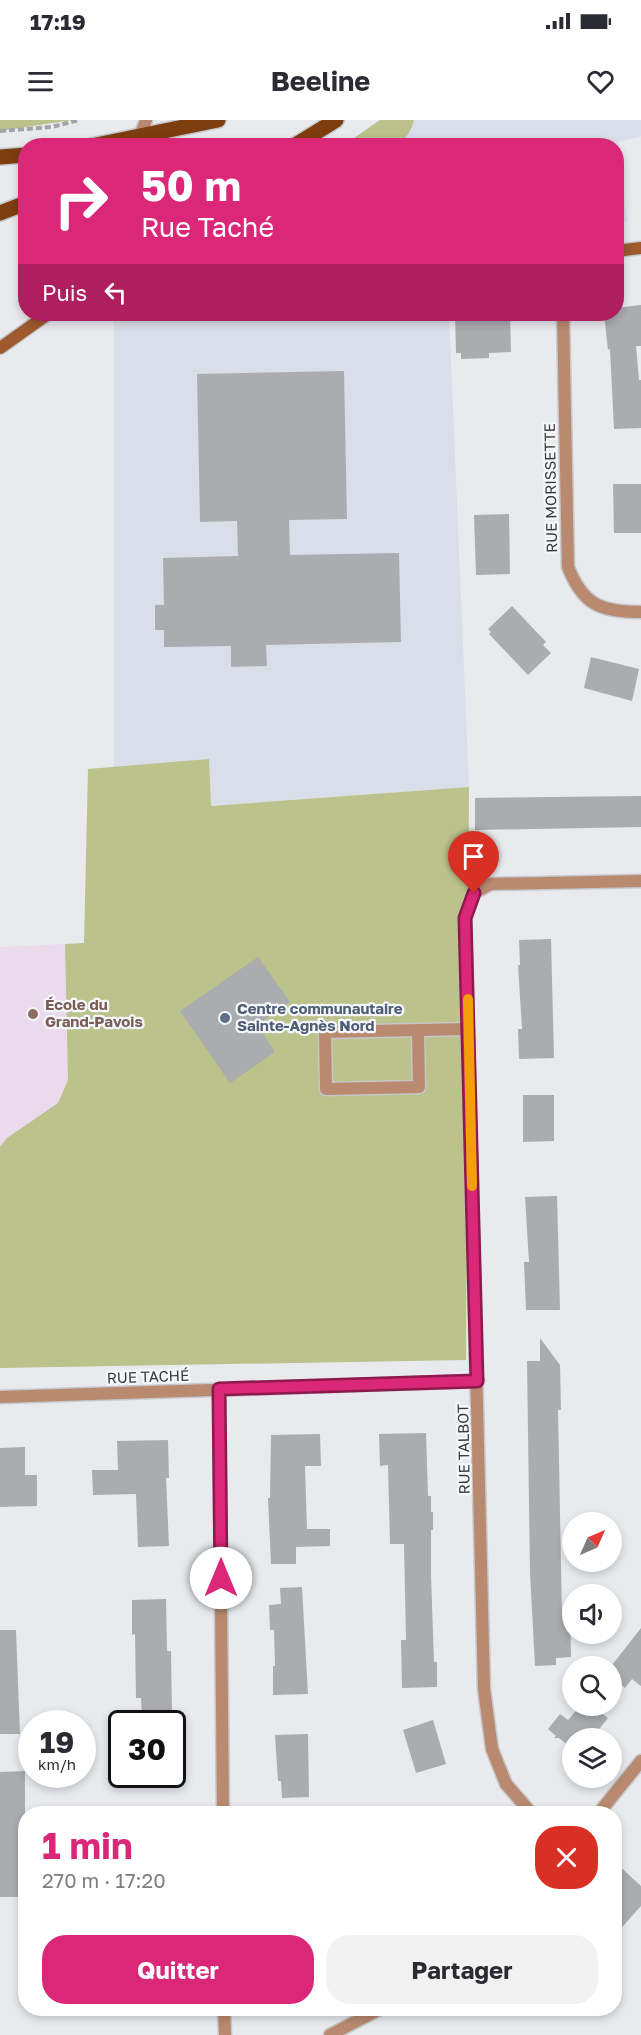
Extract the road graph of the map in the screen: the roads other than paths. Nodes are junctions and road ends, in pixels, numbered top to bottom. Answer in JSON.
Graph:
{"nodes":[{"id":1,"x":146,"y":120,"type":"edge"},
{"id":2,"x":218,"y":120,"type":"edge"},
{"id":3,"x":336,"y":120,"type":"edge"},
{"id":4,"x":140,"y":137,"type":"junction"},
{"id":5,"x":135,"y":138,"type":"edge"},
{"id":6,"x":307,"y":138,"type":"edge"},
{"id":7,"x":18,"y":156,"type":"edge"},
{"id":8,"x":0,"y":157,"type":"edge"},
{"id":9,"x":0,"y":200,"type":"edge"},
{"id":10,"x":18,"y":201,"type":"edge"},
{"id":11,"x":18,"y":205,"type":"edge"},
{"id":12,"x":0,"y":213,"type":"edge"},
{"id":13,"x":641,"y":248,"type":"edge"},
{"id":14,"x":624,"y":250,"type":"edge"},
{"id":15,"x":38,"y":321,"type":"edge"},
{"id":16,"x":563,"y":321,"type":"edge"},
{"id":17,"x":0,"y":348,"type":"edge"},
{"id":18,"x":641,"y":612,"type":"edge"},
{"id":19,"x":641,"y":882,"type":"edge"},
{"id":20,"x":468,"y":1029,"type":"junction"},
{"id":21,"x":418,"y":1030,"type":"junction"},
{"id":22,"x":477,"y":1381,"type":"junction"},
{"id":23,"x":219,"y":1389,"type":"junction"},
{"id":24,"x":0,"y":1397,"type":"edge"},
{"id":25,"x":641,"y":1761,"type":"edge"},
{"id":26,"x":223,"y":1806,"type":"edge"},
{"id":27,"x":525,"y":1806,"type":"edge"},
{"id":28,"x":604,"y":1806,"type":"edge"},
{"id":29,"x":224,"y":2016,"type":"edge"},
{"id":30,"x":367,"y":2016,"type":"edge"},
{"id":31,"x":225,"y":2035,"type":"edge"},
{"id":32,"x":330,"y":2035,"type":"edge"}],
"edges":[{"from":1,"to":4,"type":"street"},
{"from":2,"to":4,"type":"main road"},
{"from":3,"to":6,"type":"main road"},
{"from":4,"to":5,"type":"main road"},
{"from":7,"to":8,"type":"main road"},
{"from":9,"to":10,"type":"main road"},
{"from":11,"to":12,"type":"main road"},
{"from":13,"to":14,"type":"street"},
{"from":15,"to":17,"type":"street"},
{"from":16,"to":18,"type":"street","name":"RUE MORISSETTE"},
{"from":19,"to":20,"type":"street","name":"RUE TALBOT"},
{"from":20,"to":21,"type":"street"},
{"from":20,"to":22,"type":"street","name":"RUE TALBOT"},
{"from":21,"to":21,"type":"street"},
{"from":22,"to":23,"type":"street","name":"RUE TACHÉ"},
{"from":22,"to":27,"type":"street","name":"RUE TALBOT"},
{"from":23,"to":24,"type":"street","name":"RUE TACHÉ"},
{"from":23,"to":26,"type":"street"},
{"from":25,"to":28,"type":"street"},
{"from":29,"to":31,"type":"street"},
{"from":30,"to":32,"type":"street"}]}
